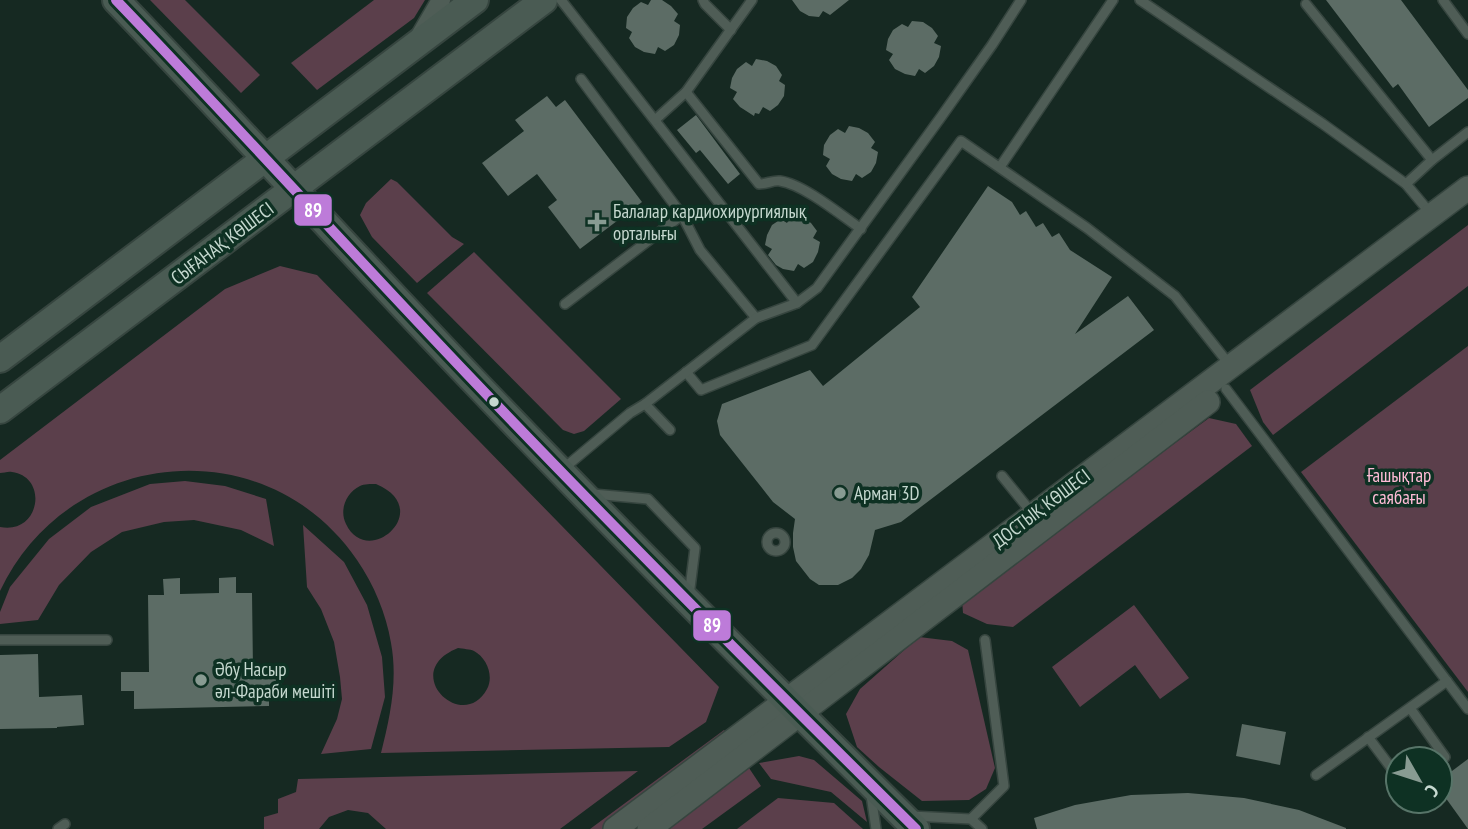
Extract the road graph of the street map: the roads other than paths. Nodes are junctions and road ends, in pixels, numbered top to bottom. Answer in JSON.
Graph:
{"nodes":[{"id":1,"x":101,"y":0,"type":"edge"},
{"id":2,"x":117,"y":0,"type":"edge"},
{"id":3,"x":441,"y":0,"type":"edge"},
{"id":4,"x":475,"y":0,"type":"edge"},
{"id":5,"x":544,"y":0,"type":"edge"},
{"id":6,"x":561,"y":0,"type":"edge"},
{"id":7,"x":703,"y":0,"type":"edge"},
{"id":8,"x":752,"y":0,"type":"edge"},
{"id":9,"x":1113,"y":0,"type":"edge"},
{"id":10,"x":1140,"y":0,"type":"edge"},
{"id":11,"x":1443,"y":0,"type":"edge"},
{"id":12,"x":1018,"y":2,"type":"edge"},
{"id":13,"x":1306,"y":4,"type":"dead end"},
{"id":14,"x":731,"y":30,"type":"junction"},
{"id":15,"x":1468,"y":34,"type":"edge"},
{"id":16,"x":414,"y":46,"type":"junction"},
{"id":17,"x":581,"y":79,"type":"dead end"},
{"id":18,"x":686,"y":92,"type":"junction"},
{"id":19,"x":219,"y":107,"type":"junction"},
{"id":20,"x":655,"y":120,"type":"junction"},
{"id":21,"x":1468,"y":132,"type":"edge"},
{"id":22,"x":266,"y":158,"type":"junction"},
{"id":23,"x":1432,"y":160,"type":"junction"},
{"id":24,"x":1000,"y":167,"type":"junction"},
{"id":25,"x":1406,"y":184,"type":"junction"},
{"id":26,"x":295,"y":188,"type":"junction"},
{"id":27,"x":1468,"y":188,"type":"edge"},
{"id":28,"x":1468,"y":207,"type":"edge"},
{"id":29,"x":682,"y":215,"type":"junction"},
{"id":30,"x":1432,"y":215,"type":"junction"},
{"id":31,"x":861,"y":229,"type":"junction"},
{"id":32,"x":797,"y":303,"type":"junction"},
{"id":33,"x":565,"y":304,"type":"dead end"},
{"id":34,"x":756,"y":318,"type":"junction"},
{"id":35,"x":0,"y":359,"type":"edge"},
{"id":36,"x":1231,"y":366,"type":"junction"},
{"id":37,"x":686,"y":372,"type":"junction"},
{"id":38,"x":1226,"y":389,"type":"junction"},
{"id":39,"x":645,"y":404,"type":"junction"},
{"id":40,"x":0,"y":410,"type":"edge"},
{"id":41,"x":670,"y":430,"type":"dead end"},
{"id":42,"x":561,"y":470,"type":"junction"},
{"id":43,"x":1003,"y":476,"type":"dead end"},
{"id":44,"x":584,"y":494,"type":"junction"},
{"id":45,"x":1033,"y":514,"type":"junction"},
{"id":46,"x":688,"y":601,"type":"junction"},
{"id":47,"x":0,"y":640,"type":"edge"},
{"id":48,"x":107,"y":640,"type":"dead end"},
{"id":49,"x":985,"y":640,"type":"dead end"},
{"id":50,"x":1447,"y":681,"type":"junction"},
{"id":51,"x":793,"y":708,"type":"junction"},
{"id":52,"x":1410,"y":708,"type":"junction"},
{"id":53,"x":1468,"y":709,"type":"edge"},
{"id":54,"x":1368,"y":737,"type":"junction"},
{"id":55,"x":1436,"y":745,"type":"edge"},
{"id":56,"x":1384,"y":758,"type":"edge"},
{"id":57,"x":1316,"y":775,"type":"dead end"},
{"id":58,"x":869,"y":783,"type":"junction"},
{"id":59,"x":971,"y":818,"type":"junction"},
{"id":60,"x":909,"y":822,"type":"edge"},
{"id":61,"x":615,"y":829,"type":"edge"},
{"id":62,"x":649,"y":829,"type":"edge"},
{"id":63,"x":876,"y":829,"type":"edge"},
{"id":64,"x":982,"y":829,"type":"edge"}],
"edges":[{"from":1,"to":19,"type":"main road"},
{"from":2,"to":19,"type":"main road"},
{"from":3,"to":16,"type":"street"},
{"from":4,"to":16,"type":"main road"},
{"from":5,"to":26,"type":"main road","name":"СЫҒАНАҚ КӨШЕСІ"},
{"from":6,"to":20,"type":"lane"},
{"from":7,"to":14,"type":"lane"},
{"from":8,"to":14,"type":"lane"},
{"from":9,"to":24,"type":"lane"},
{"from":10,"to":25,"type":"lane"},
{"from":11,"to":15,"type":"lane"},
{"from":12,"to":31,"type":"lane"},
{"from":13,"to":23,"type":"lane"},
{"from":14,"to":18,"type":"lane"},
{"from":16,"to":22,"type":"main road"},
{"from":17,"to":29,"type":"lane"},
{"from":18,"to":20,"type":"lane"},
{"from":18,"to":31,"type":"lane"},
{"from":19,"to":22,"type":"main road"},
{"from":20,"to":32,"type":"lane"},
{"from":21,"to":23,"type":"lane"},
{"from":22,"to":26,"type":"main road"},
{"from":22,"to":35,"type":"main road"},
{"from":23,"to":25,"type":"lane"},
{"from":24,"to":36,"type":"lane"},
{"from":24,"to":37,"type":"lane"},
{"from":25,"to":30,"type":"lane"},
{"from":26,"to":40,"type":"main road","name":"СЫҒАНАҚ КӨШЕСІ"},
{"from":26,"to":42,"type":"main road"},
{"from":27,"to":30,"type":"street","name":"ДОСТЫҚ КӨШЕСІ"},
{"from":28,"to":38,"type":"street","name":"ДОСТЫҚ КӨШЕСІ"},
{"from":29,"to":33,"type":"lane"},
{"from":29,"to":34,"type":"lane"},
{"from":30,"to":36,"type":"street","name":"ДОСТЫҚ КӨШЕСІ"},
{"from":31,"to":32,"type":"lane"},
{"from":32,"to":34,"type":"lane"},
{"from":34,"to":37,"type":"lane"},
{"from":36,"to":45,"type":"street","name":"ДОСТЫҚ КӨШЕСІ"},
{"from":37,"to":39,"type":"lane"},
{"from":38,"to":50,"type":"lane"},
{"from":38,"to":51,"type":"street","name":"ДОСТЫҚ КӨШЕСІ"},
{"from":39,"to":41,"type":"lane"},
{"from":39,"to":42,"type":"lane"},
{"from":42,"to":44,"type":"main road"},
{"from":43,"to":45,"type":"lane"},
{"from":44,"to":46,"type":"main road"},
{"from":44,"to":46,"type":"lane"},
{"from":45,"to":51,"type":"street","name":"ДОСТЫҚ КӨШЕСІ"},
{"from":46,"to":51,"type":"main road"},
{"from":47,"to":48,"type":"lane"},
{"from":49,"to":59,"type":"lane"},
{"from":50,"to":52,"type":"lane"},
{"from":50,"to":53,"type":"lane"},
{"from":51,"to":58,"type":"main road"},
{"from":51,"to":61,"type":"street","name":"ДОСТЫҚ КӨШЕСІ"},
{"from":51,"to":62,"type":"street","name":"ДОСТЫҚ КӨШЕСІ"},
{"from":52,"to":54,"type":"lane"},
{"from":52,"to":55,"type":"lane"},
{"from":54,"to":56,"type":"lane"},
{"from":54,"to":57,"type":"lane"},
{"from":58,"to":60,"type":"main road"},
{"from":58,"to":63,"type":"lane"},
{"from":59,"to":60,"type":"lane"},
{"from":59,"to":64,"type":"lane"}]}
